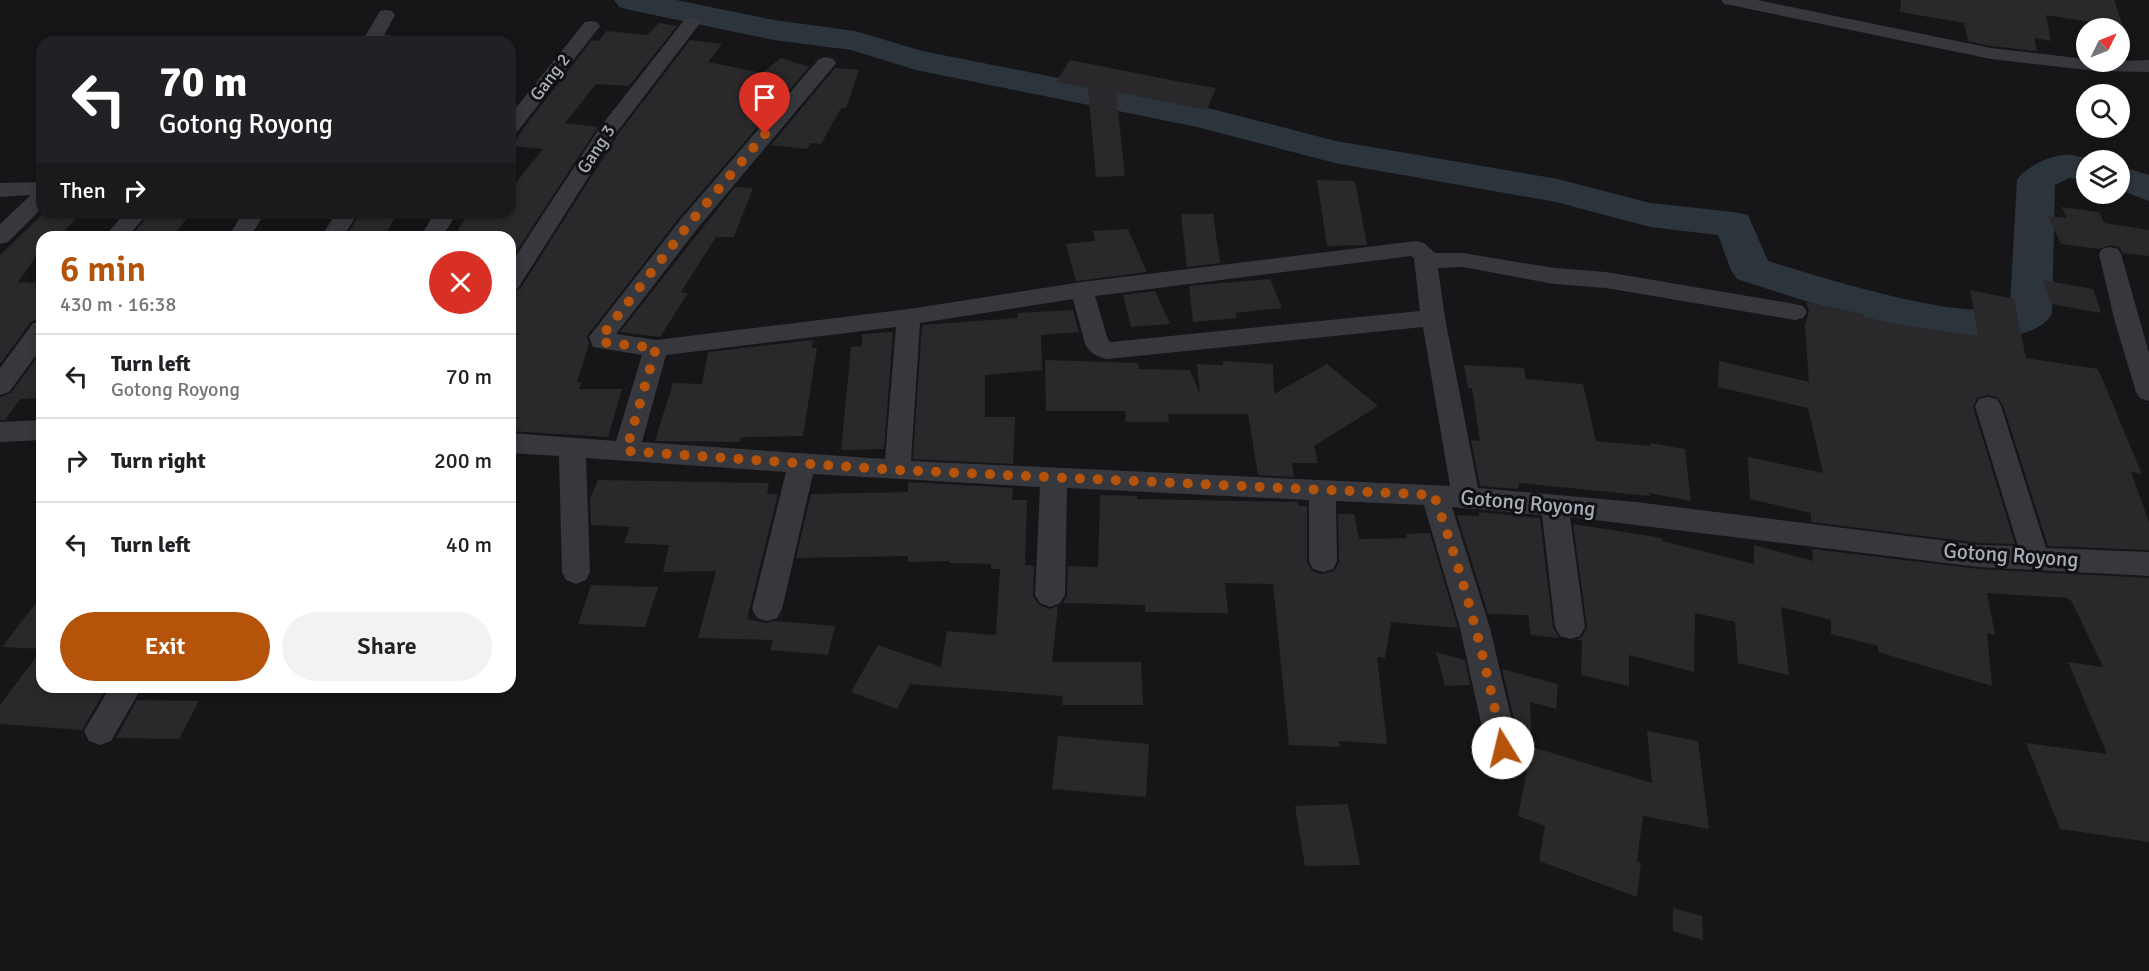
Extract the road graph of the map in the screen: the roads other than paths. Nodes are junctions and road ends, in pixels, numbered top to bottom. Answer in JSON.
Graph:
{"nodes":[{"id":1,"x":1730,"y":0,"type":"edge"},
{"id":2,"x":386,"y":15,"type":"dead end"},
{"id":3,"x":691,"y":23,"type":"dead end"},
{"id":4,"x":591,"y":26,"type":"dead end"},
{"id":5,"x":375,"y":36,"type":"edge"},
{"id":6,"x":826,"y":63,"type":"dead end"},
{"id":7,"x":2149,"y":66,"type":"edge"},
{"id":8,"x":516,"y":120,"type":"edge"},
{"id":9,"x":36,"y":188,"type":"edge"},
{"id":10,"x":0,"y":190,"type":"edge"},
{"id":11,"x":36,"y":202,"type":"edge"},
{"id":12,"x":131,"y":219,"type":"edge"},
{"id":13,"x":120,"y":231,"type":"edge"},
{"id":14,"x":0,"y":237,"type":"edge"},
{"id":15,"x":2110,"y":254,"type":"dead end"},
{"id":16,"x":1426,"y":261,"type":"junction"},
{"id":17,"x":516,"y":274,"type":"edge"},
{"id":18,"x":1083,"y":290,"type":"junction"},
{"id":19,"x":1795,"y":312,"type":"dead end"},
{"id":20,"x":909,"y":317,"type":"junction"},
{"id":21,"x":1433,"y":318,"type":"junction"},
{"id":22,"x":36,"y":337,"type":"edge"},
{"id":23,"x":656,"y":348,"type":"junction"},
{"id":24,"x":0,"y":386,"type":"edge"},
{"id":25,"x":2149,"y":392,"type":"edge"},
{"id":26,"x":1988,"y":405,"type":"dead end"},
{"id":27,"x":36,"y":430,"type":"edge"},
{"id":28,"x":0,"y":432,"type":"edge"},
{"id":29,"x":516,"y":443,"type":"edge"},
{"id":30,"x":572,"y":447,"type":"junction"},
{"id":31,"x":626,"y":451,"type":"junction"},
{"id":32,"x":802,"y":462,"type":"junction"},
{"id":33,"x":897,"y":470,"type":"junction"},
{"id":34,"x":1054,"y":477,"type":"junction"},
{"id":35,"x":1322,"y":489,"type":"junction"},
{"id":36,"x":1434,"y":495,"type":"junction"},
{"id":37,"x":1466,"y":497,"type":"junction"},
{"id":38,"x":1555,"y":505,"type":"junction"},
{"id":39,"x":2035,"y":557,"type":"junction"},
{"id":40,"x":1323,"y":561,"type":"dead end"},
{"id":41,"x":2149,"y":564,"type":"edge"},
{"id":42,"x":576,"y":572,"type":"dead end"},
{"id":43,"x":1050,"y":596,"type":"dead end"},
{"id":44,"x":767,"y":609,"type":"dead end"},
{"id":45,"x":1570,"y":627,"type":"dead end"},
{"id":46,"x":124,"y":693,"type":"edge"},
{"id":47,"x":100,"y":731,"type":"dead end"},
{"id":48,"x":1506,"y":764,"type":"dead end"}],
"edges":[{"from":1,"to":7,"type":"street"},
{"from":2,"to":5,"type":"street"},
{"from":3,"to":17,"type":"street","name":"Gang 3"},
{"from":4,"to":8,"type":"street","name":"Gang 2"},
{"from":6,"to":23,"type":"street"},
{"from":9,"to":10,"type":"street"},
{"from":11,"to":14,"type":"street"},
{"from":12,"to":13,"type":"street"},
{"from":15,"to":25,"type":"street"},
{"from":16,"to":18,"type":"street"},
{"from":16,"to":19,"type":"street"},
{"from":16,"to":21,"type":"street"},
{"from":18,"to":20,"type":"street"},
{"from":18,"to":21,"type":"street"},
{"from":20,"to":23,"type":"street"},
{"from":20,"to":33,"type":"street"},
{"from":21,"to":37,"type":"street"},
{"from":22,"to":24,"type":"street"},
{"from":23,"to":31,"type":"street"},
{"from":26,"to":39,"type":"street"},
{"from":27,"to":28,"type":"street"},
{"from":29,"to":30,"type":"street","name":"Gotong Royong"},
{"from":30,"to":31,"type":"street","name":"Gotong Royong"},
{"from":30,"to":42,"type":"street"},
{"from":31,"to":32,"type":"street","name":"Gotong Royong"},
{"from":32,"to":33,"type":"street","name":"Gotong Royong"},
{"from":32,"to":44,"type":"street"},
{"from":33,"to":34,"type":"street","name":"Gotong Royong"},
{"from":34,"to":35,"type":"street","name":"Gotong Royong"},
{"from":34,"to":43,"type":"street"},
{"from":35,"to":36,"type":"street","name":"Gotong Royong"},
{"from":35,"to":40,"type":"street"},
{"from":36,"to":37,"type":"street","name":"Gotong Royong"},
{"from":36,"to":48,"type":"street"},
{"from":37,"to":38,"type":"street","name":"Gotong Royong"},
{"from":38,"to":39,"type":"street","name":"Gotong Royong"},
{"from":38,"to":45,"type":"street"},
{"from":39,"to":41,"type":"street","name":"Gotong Royong"},
{"from":46,"to":47,"type":"street"}]}
